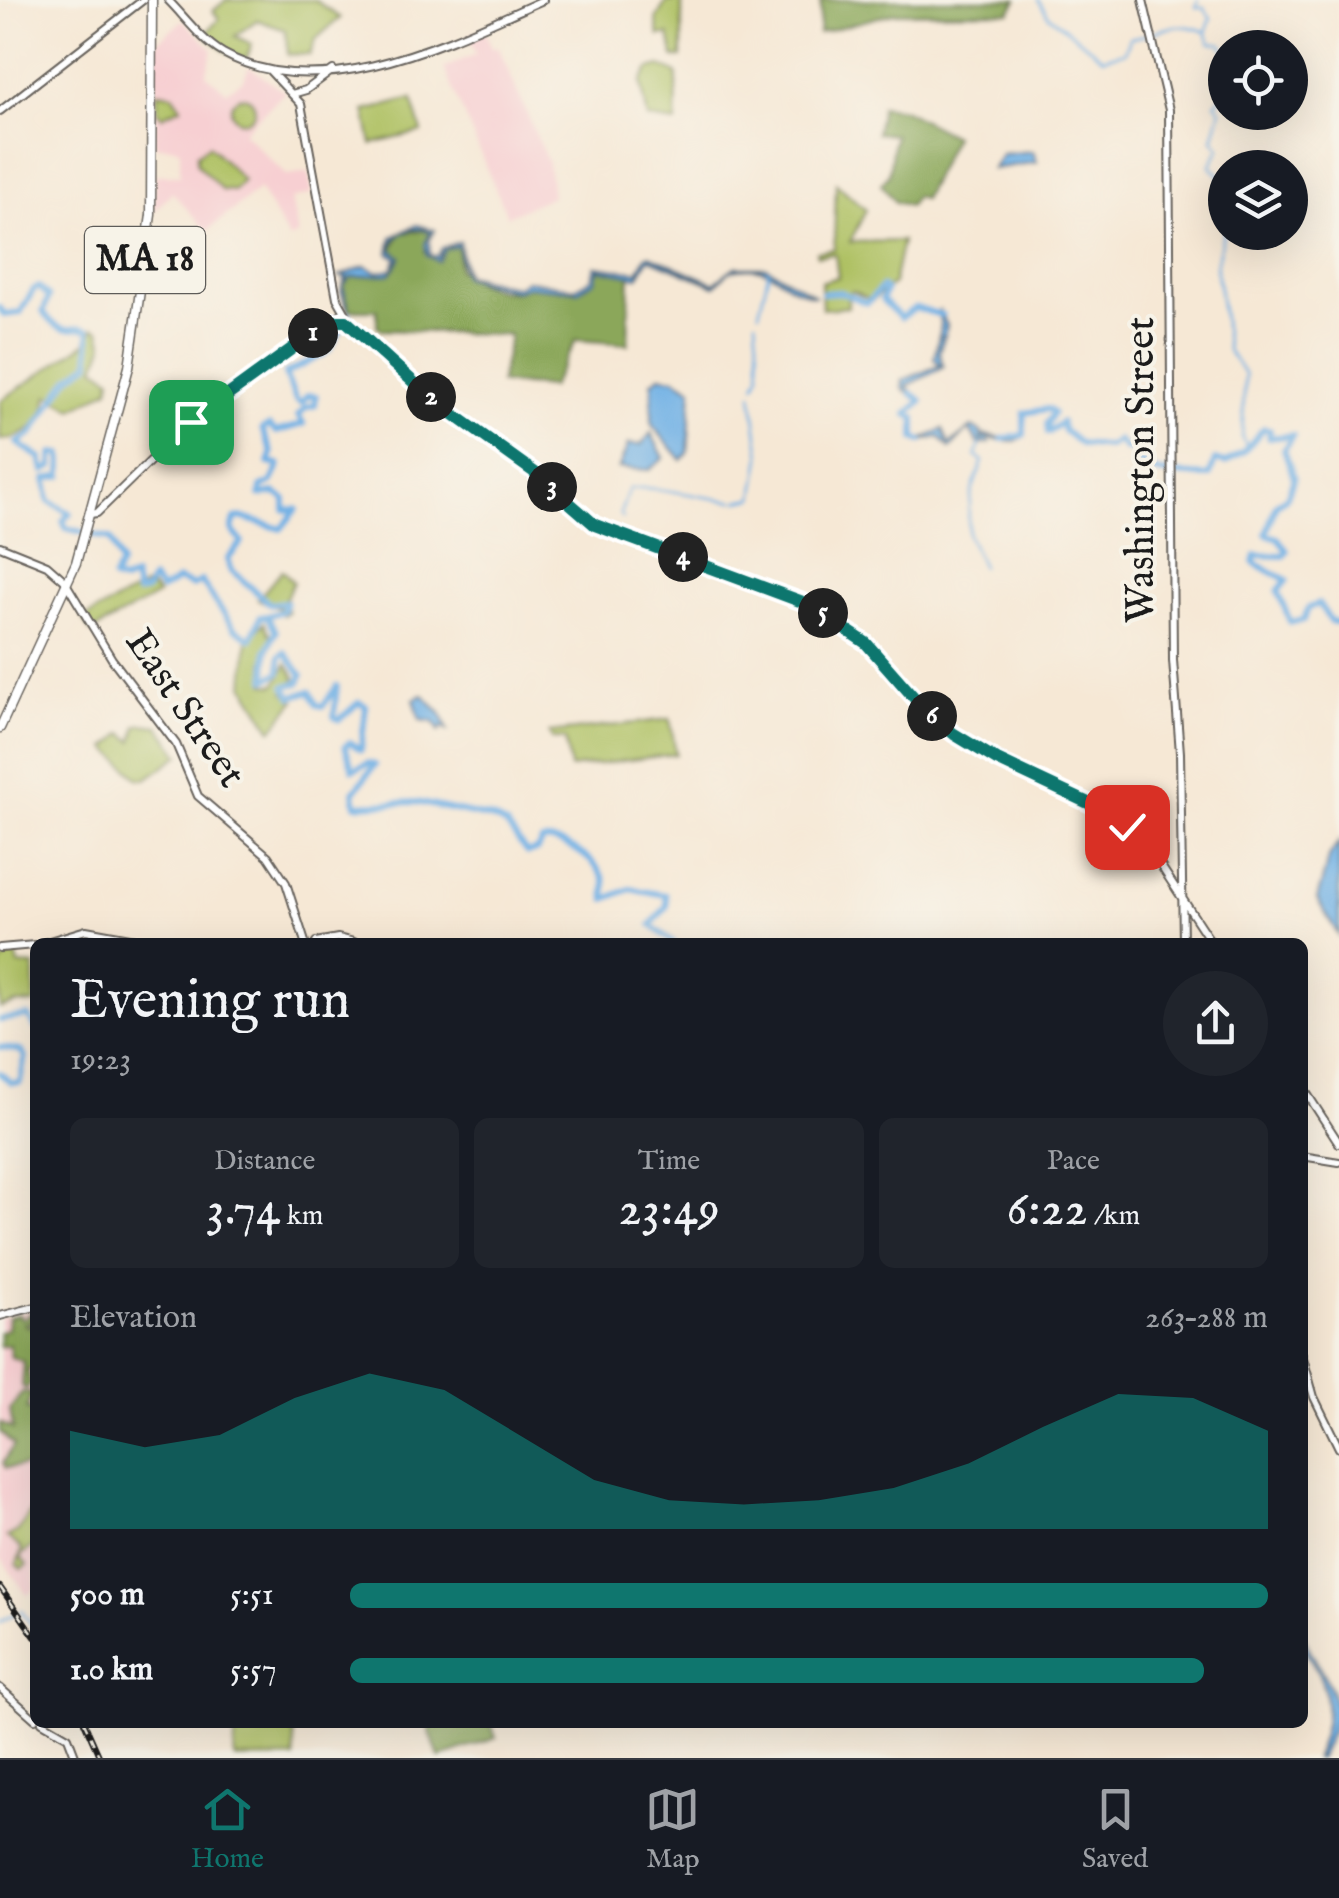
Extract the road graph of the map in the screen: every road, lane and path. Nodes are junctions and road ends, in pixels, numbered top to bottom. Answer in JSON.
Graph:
{"nodes":[{"id":1,"x":143,"y":0,"type":"edge"},
{"id":2,"x":152,"y":0,"type":"edge"},
{"id":3,"x":168,"y":0,"type":"edge"},
{"id":4,"x":543,"y":0,"type":"edge"},
{"id":5,"x":1142,"y":0,"type":"edge"},
{"id":6,"x":333,"y":70,"type":"junction"},
{"id":7,"x":270,"y":71,"type":"junction"},
{"id":8,"x":305,"y":90,"type":"junction"},
{"id":9,"x":291,"y":94,"type":"junction"},
{"id":10,"x":301,"y":104,"type":"junction"},
{"id":11,"x":0,"y":111,"type":"edge"},
{"id":12,"x":337,"y":298,"type":"junction"},
{"id":13,"x":347,"y":319,"type":"junction"},
{"id":14,"x":330,"y":321,"type":"junction"},
{"id":15,"x":90,"y":514,"type":"junction"},
{"id":16,"x":0,"y":546,"type":"edge"},
{"id":17,"x":52,"y":568,"type":"junction"},
{"id":18,"x":73,"y":572,"type":"junction"},
{"id":19,"x":67,"y":584,"type":"junction"},
{"id":20,"x":0,"y":728,"type":"edge"},
{"id":21,"x":1182,"y":895,"type":"junction"},
{"id":22,"x":58,"y":938,"type":"edge"},
{"id":23,"x":129,"y":938,"type":"edge"},
{"id":24,"x":305,"y":938,"type":"edge"},
{"id":25,"x":1183,"y":938,"type":"edge"},
{"id":26,"x":1209,"y":938,"type":"edge"},
{"id":27,"x":30,"y":946,"type":"edge"},
{"id":28,"x":0,"y":948,"type":"edge"},
{"id":29,"x":1308,"y":1095,"type":"edge"},
{"id":30,"x":1339,"y":1143,"type":"edge"},
{"id":31,"x":1308,"y":1157,"type":"edge"},
{"id":32,"x":1339,"y":1162,"type":"edge"},
{"id":33,"x":30,"y":1308,"type":"edge"},
{"id":34,"x":0,"y":1316,"type":"edge"},
{"id":35,"x":1308,"y":1376,"type":"edge"},
{"id":36,"x":1339,"y":1448,"type":"edge"},
{"id":37,"x":0,"y":1688,"type":"edge"},
{"id":38,"x":30,"y":1714,"type":"edge"},
{"id":39,"x":52,"y":1728,"type":"edge"},
{"id":40,"x":76,"y":1758,"type":"edge"}],
"edges":[{"from":1,"to":11,"type":"main road"},
{"from":2,"to":15,"type":"main road","number":"MA 18"},
{"from":3,"to":7,"type":"main road"},
{"from":4,"to":6,"type":"main road"},
{"from":5,"to":21,"type":"main road","name":"Washington Street"},
{"from":6,"to":7,"type":"main road"},
{"from":6,"to":8,"type":"main road"},
{"from":7,"to":9,"type":"main road"},
{"from":8,"to":9,"type":"main road"},
{"from":8,"to":10,"type":"main road"},
{"from":9,"to":10,"type":"main road"},
{"from":10,"to":12,"type":"main road"},
{"from":12,"to":13,"type":"main road"},
{"from":12,"to":14,"type":"main road"},
{"from":13,"to":14,"type":"main road"},
{"from":13,"to":21,"type":"main road"},
{"from":14,"to":15,"type":"main road"},
{"from":15,"to":18,"type":"main road","number":"MA 18"},
{"from":16,"to":17,"type":"main road"},
{"from":17,"to":18,"type":"main road"},
{"from":17,"to":19,"type":"main road","name":"East Street"},
{"from":18,"to":19,"type":"main road","number":"MA 18"},
{"from":19,"to":20,"type":"main road","number":"MA 18"},
{"from":19,"to":24,"type":"main road","name":"East Street"},
{"from":21,"to":25,"type":"main road","name":"Washington Street"},
{"from":21,"to":26,"type":"main road"},
{"from":22,"to":23,"type":"main road"},
{"from":27,"to":28,"type":"main road"},
{"from":29,"to":30,"type":"main road"},
{"from":31,"to":32,"type":"main road"},
{"from":33,"to":34,"type":"main road"},
{"from":35,"to":36,"type":"main road"},
{"from":37,"to":38,"type":"main road"},
{"from":39,"to":40,"type":"main road"}]}
